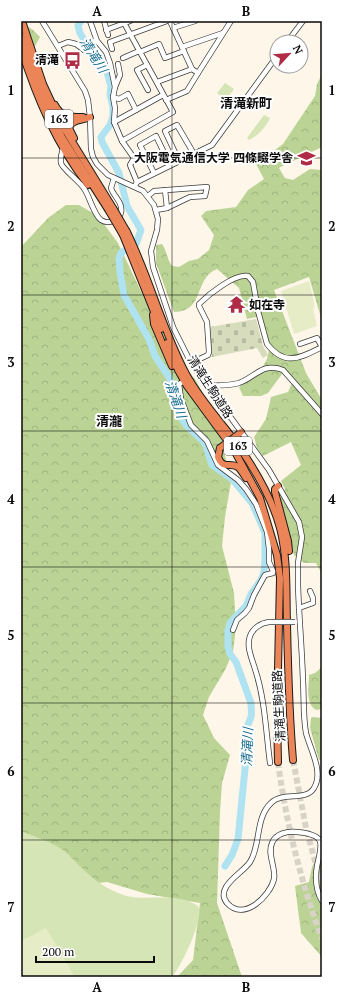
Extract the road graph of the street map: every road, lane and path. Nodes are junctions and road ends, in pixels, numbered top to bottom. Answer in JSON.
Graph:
{"nodes":[{"id":1,"x":22,"y":21,"type":"edge"},
{"id":2,"x":42,"y":21,"type":"edge"},
{"id":3,"x":90,"y":21,"type":"edge"},
{"id":4,"x":104,"y":21,"type":"edge"},
{"id":5,"x":130,"y":21,"type":"edge"},
{"id":6,"x":169,"y":21,"type":"edge"},
{"id":7,"x":195,"y":21,"type":"edge"},
{"id":8,"x":231,"y":21,"type":"edge"},
{"id":9,"x":303,"y":21,"type":"edge"},
{"id":10,"x":124,"y":22,"type":"edge"},
{"id":11,"x":173,"y":28,"type":"junction"},
{"id":12,"x":223,"y":33,"type":"junction"},
{"id":13,"x":131,"y":34,"type":"junction"},
{"id":14,"x":293,"y":34,"type":"edge"},
{"id":15,"x":21,"y":36,"type":"edge"},
{"id":16,"x":96,"y":40,"type":"junction"},
{"id":17,"x":58,"y":46,"type":"junction"},
{"id":18,"x":21,"y":49,"type":"edge"},
{"id":19,"x":112,"y":49,"type":"dead end"},
{"id":20,"x":183,"y":49,"type":"junction"},
{"id":21,"x":140,"y":52,"type":"junction"},
{"id":22,"x":123,"y":58,"type":"dead end"},
{"id":23,"x":118,"y":64,"type":"dead end"},
{"id":24,"x":147,"y":65,"type":"junction"},
{"id":25,"x":269,"y":67,"type":"edge"},
{"id":26,"x":192,"y":69,"type":"junction"},
{"id":27,"x":40,"y":73,"type":"junction"},
{"id":28,"x":198,"y":73,"type":"junction"},
{"id":29,"x":157,"y":82,"type":"junction"},
{"id":30,"x":115,"y":87,"type":"junction"},
{"id":31,"x":148,"y":90,"type":"dead end"},
{"id":32,"x":163,"y":95,"type":"junction"},
{"id":33,"x":113,"y":96,"type":"junction"},
{"id":34,"x":166,"y":100,"type":"junction"},
{"id":35,"x":136,"y":110,"type":"junction"},
{"id":36,"x":90,"y":117,"type":"junction"},
{"id":37,"x":114,"y":122,"type":"junction"},
{"id":38,"x":122,"y":141,"type":"junction"},
{"id":39,"x":64,"y":148,"type":"junction"},
{"id":40,"x":194,"y":154,"type":"junction"},
{"id":41,"x":69,"y":158,"type":"junction"},
{"id":42,"x":61,"y":160,"type":"junction"},
{"id":43,"x":179,"y":161,"type":"junction"},
{"id":44,"x":170,"y":165,"type":"junction"},
{"id":45,"x":154,"y":173,"type":"junction"},
{"id":46,"x":115,"y":179,"type":"junction"},
{"id":47,"x":134,"y":184,"type":"junction"},
{"id":48,"x":98,"y":186,"type":"junction"},
{"id":49,"x":165,"y":190,"type":"junction"},
{"id":50,"x":148,"y":196,"type":"junction"},
{"id":51,"x":104,"y":202,"type":"junction"},
{"id":52,"x":167,"y":208,"type":"junction"},
{"id":53,"x":111,"y":210,"type":"junction"},
{"id":54,"x":156,"y":210,"type":"junction"},
{"id":55,"x":125,"y":234,"type":"junction"},
{"id":56,"x":151,"y":303,"type":"junction"},
{"id":57,"x":300,"y":344,"type":"dead end"},
{"id":58,"x":191,"y":363,"type":"junction"},
{"id":59,"x":181,"y":383,"type":"junction"},
{"id":60,"x":207,"y":386,"type":"junction"},
{"id":61,"x":322,"y":414,"type":"edge"},
{"id":62,"x":241,"y":432,"type":"junction"},
{"id":63,"x":233,"y":456,"type":"junction"},
{"id":64,"x":231,"y":465,"type":"junction"},
{"id":65,"x":246,"y":478,"type":"junction"},
{"id":66,"x":278,"y":486,"type":"junction"},
{"id":67,"x":266,"y":514,"type":"junction"},
{"id":68,"x":286,"y":574,"type":"junction"},
{"id":69,"x":310,"y":591,"type":"dead end"},
{"id":70,"x":299,"y":608,"type":"junction"},
{"id":71,"x":297,"y":622,"type":"junction"},
{"id":72,"x":233,"y":630,"type":"dead end"},
{"id":73,"x":294,"y":760,"type":"tunnel mouth"},
{"id":74,"x":278,"y":762,"type":"tunnel mouth"},
{"id":75,"x":270,"y":763,"type":"dead end"},
{"id":76,"x":320,"y":774,"type":"edge"},
{"id":77,"x":322,"y":901,"type":"edge"}],
"edges":[{"from":1,"to":27,"type":"highway","name":"清滝生駒道路","number":"163"},
{"from":2,"to":17,"type":"street"},
{"from":3,"to":16,"type":"street"},
{"from":4,"to":10,"type":"street"},
{"from":5,"to":10,"type":"street"},
{"from":6,"to":11,"type":"street"},
{"from":6,"to":13,"type":"street"},
{"from":7,"to":11,"type":"street"},
{"from":8,"to":12,"type":"street"},
{"from":9,"to":14,"type":"street"},
{"from":10,"to":13,"type":"street"},
{"from":11,"to":20,"type":"street"},
{"from":12,"to":20,"type":"street"},
{"from":12,"to":28,"type":"street"},
{"from":13,"to":19,"type":"street"},
{"from":13,"to":21,"type":"street"},
{"from":15,"to":51,"type":"highway","name":"清滝生駒道路","number":"163"},
{"from":16,"to":17,"type":"street"},
{"from":16,"to":30,"type":"street"},
{"from":17,"to":36,"type":"street"},
{"from":18,"to":39,"type":"highway"},
{"from":20,"to":21,"type":"street"},
{"from":20,"to":26,"type":"street"},
{"from":21,"to":22,"type":"street"},
{"from":21,"to":24,"type":"street"},
{"from":23,"to":30,"type":"street"},
{"from":24,"to":29,"type":"street"},
{"from":24,"to":31,"type":"street"},
{"from":25,"to":40,"type":"street"},
{"from":26,"to":28,"type":"street"},
{"from":26,"to":29,"type":"street"},
{"from":27,"to":36,"type":"highway"},
{"from":27,"to":48,"type":"highway","name":"清滝生駒道路","number":"163"},
{"from":28,"to":34,"type":"street"},
{"from":29,"to":32,"type":"street"},
{"from":30,"to":33,"type":"street"},
{"from":32,"to":34,"type":"street"},
{"from":32,"to":35,"type":"street"},
{"from":33,"to":35,"type":"street"},
{"from":33,"to":37,"type":"street"},
{"from":34,"to":38,"type":"street"},
{"from":35,"to":37,"type":"street"},
{"from":36,"to":46,"type":"street"},
{"from":36,"to":48,"type":"highway"},
{"from":37,"to":38,"type":"street"},
{"from":38,"to":47,"type":"street"},
{"from":39,"to":41,"type":"highway"},
{"from":39,"to":42,"type":"street"},
{"from":40,"to":43,"type":"street"},
{"from":40,"to":43,"type":"street"},
{"from":41,"to":42,"type":"street"},
{"from":41,"to":51,"type":"highway"},
{"from":42,"to":46,"type":"street"},
{"from":43,"to":44,"type":"street"},
{"from":44,"to":45,"type":"street"},
{"from":44,"to":45,"type":"street"},
{"from":45,"to":47,"type":"street"},
{"from":46,"to":47,"type":"street"},
{"from":47,"to":50,"type":"street"},
{"from":48,"to":53,"type":"highway","name":"清滝生駒道路","number":"163"},
{"from":49,"to":50,"type":"street"},
{"from":49,"to":52,"type":"street"},
{"from":49,"to":52,"type":"street"},
{"from":50,"to":54,"type":"street"},
{"from":51,"to":53,"type":"highway","name":"清滝生駒道路","number":"163"},
{"from":52,"to":54,"type":"street"},
{"from":53,"to":55,"type":"highway","name":"清滝生駒道路","number":"163","bridge":true},
{"from":54,"to":58,"type":"street"},
{"from":55,"to":56,"type":"highway","name":"清滝生駒道路","number":"163"},
{"from":55,"to":68,"type":"highway","name":"清滝生駒道路","number":"163"},
{"from":56,"to":59,"type":"highway"},
{"from":56,"to":67,"type":"highway","name":"清滝生駒道路","number":"163"},
{"from":57,"to":58,"type":"street"},
{"from":58,"to":60,"type":"street"},
{"from":59,"to":63,"type":"highway"},
{"from":59,"to":72,"type":"street"},
{"from":60,"to":61,"type":"street"},
{"from":60,"to":62,"type":"street"},
{"from":62,"to":64,"type":"highway","bridge":true},
{"from":62,"to":66,"type":"street"},
{"from":63,"to":64,"type":"highway"},
{"from":63,"to":65,"type":"highway"},
{"from":64,"to":65,"type":"highway"},
{"from":65,"to":67,"type":"highway"},
{"from":66,"to":68,"type":"highway","number":"163"},
{"from":66,"to":70,"type":"street"},
{"from":67,"to":74,"type":"highway","name":"清滝生駒道路","number":"163"},
{"from":68,"to":73,"type":"highway","name":"清滝生駒道路","number":"163"},
{"from":69,"to":70,"type":"street"},
{"from":70,"to":71,"type":"street"},
{"from":71,"to":75,"type":"street","bridge":true},
{"from":71,"to":76,"type":"street"},
{"from":76,"to":77,"type":"street"}]}
